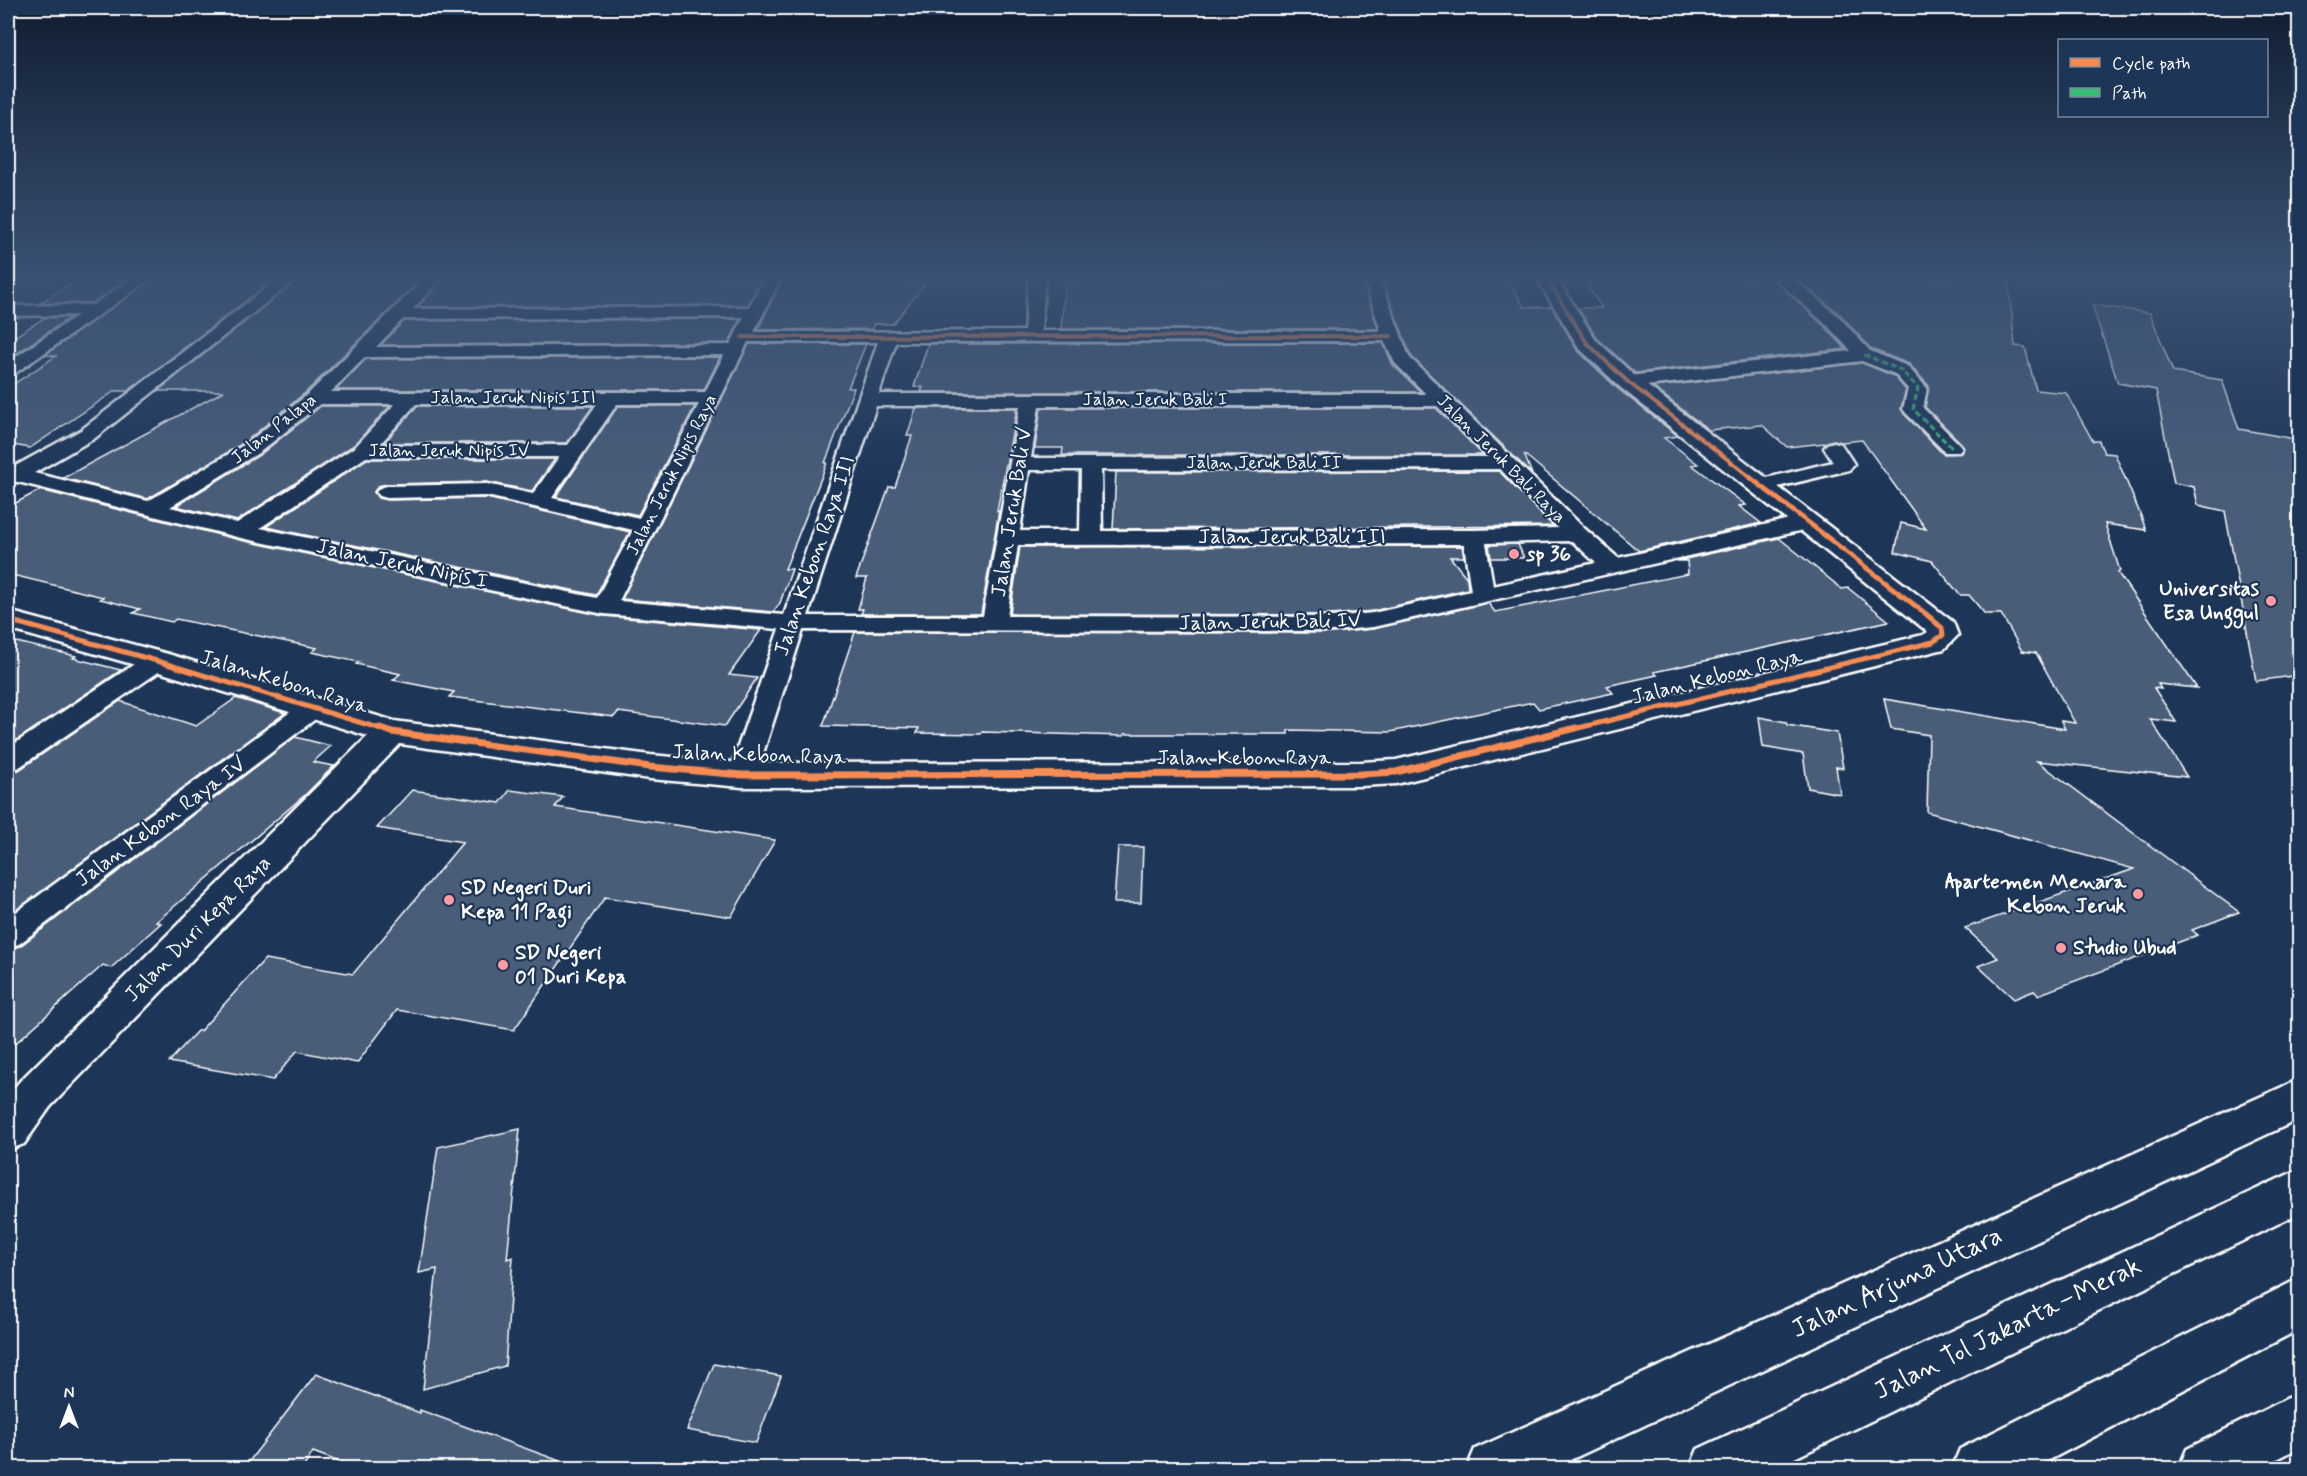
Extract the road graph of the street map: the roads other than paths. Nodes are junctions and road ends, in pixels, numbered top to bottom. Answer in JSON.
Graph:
{"nodes":[{"id":1,"x":40,"y":348,"type":"edge"},
{"id":2,"x":199,"y":348,"type":"edge"},
{"id":3,"x":364,"y":348,"type":"edge"},
{"id":4,"x":555,"y":348,"type":"edge"},
{"id":5,"x":737,"y":348,"type":"edge"},
{"id":6,"x":885,"y":348,"type":"edge"},
{"id":7,"x":1396,"y":348,"type":"edge"},
{"id":8,"x":1591,"y":348,"type":"edge"},
{"id":9,"x":1858,"y":348,"type":"edge"},
{"id":10,"x":360,"y":352,"type":"junction"},
{"id":11,"x":1864,"y":355,"type":"junction"},
{"id":12,"x":27,"y":357,"type":"junction"},
{"id":13,"x":8,"y":358,"type":"edge"},
{"id":14,"x":8,"y":370,"type":"edge"},
{"id":15,"x":1628,"y":382,"type":"junction"},
{"id":16,"x":315,"y":398,"type":"junction"},
{"id":17,"x":411,"y":398,"type":"junction"},
{"id":18,"x":610,"y":398,"type":"junction"},
{"id":19,"x":711,"y":398,"type":"junction"},
{"id":20,"x":868,"y":400,"type":"junction"},
{"id":21,"x":1030,"y":400,"type":"junction"},
{"id":22,"x":1442,"y":400,"type":"junction"},
{"id":23,"x":1834,"y":448,"type":"dead end"},
{"id":24,"x":1952,"y":448,"type":"dead end"},
{"id":25,"x":362,"y":451,"type":"junction"},
{"id":26,"x":573,"y":451,"type":"junction"},
{"id":27,"x":1091,"y":463,"type":"junction"},
{"id":28,"x":1507,"y":463,"type":"junction"},
{"id":29,"x":1020,"y":464,"type":"junction"},
{"id":30,"x":12,"y":477,"type":"edge"},
{"id":31,"x":1761,"y":485,"type":"junction"},
{"id":32,"x":387,"y":492,"type":"dead end"},
{"id":33,"x":539,"y":501,"type":"junction"},
{"id":34,"x":151,"y":508,"type":"junction"},
{"id":35,"x":1808,"y":522,"type":"junction"},
{"id":36,"x":646,"y":526,"type":"junction"},
{"id":37,"x":241,"y":531,"type":"junction"},
{"id":38,"x":1577,"y":534,"type":"junction"},
{"id":39,"x":1091,"y":536,"type":"junction"},
{"id":40,"x":1474,"y":537,"type":"junction"},
{"id":41,"x":1007,"y":538,"type":"junction"},
{"id":42,"x":1612,"y":565,"type":"junction"},
{"id":43,"x":1483,"y":594,"type":"junction"},
{"id":44,"x":604,"y":607,"type":"junction"},
{"id":45,"x":8,"y":620,"type":"edge"},
{"id":46,"x":793,"y":623,"type":"junction"},
{"id":47,"x":994,"y":624,"type":"junction"},
{"id":48,"x":157,"y":661,"type":"junction"},
{"id":49,"x":313,"y":708,"type":"junction"},
{"id":50,"x":392,"y":732,"type":"junction"},
{"id":51,"x":8,"y":760,"type":"edge"},
{"id":52,"x":742,"y":775,"type":"junction"},
{"id":53,"x":8,"y":935,"type":"edge"},
{"id":54,"x":2300,"y":1098,"type":"edge"},
{"id":55,"x":8,"y":1130,"type":"edge"},
{"id":56,"x":2300,"y":1190,"type":"edge"},
{"id":57,"x":2300,"y":1302,"type":"edge"},
{"id":58,"x":2300,"y":1418,"type":"edge"},
{"id":59,"x":1494,"y":1468,"type":"edge"},
{"id":60,"x":1717,"y":1468,"type":"edge"},
{"id":61,"x":1980,"y":1468,"type":"edge"},
{"id":62,"x":2206,"y":1468,"type":"edge"}],
"edges":[{"from":1,"to":12,"type":"street"},
{"from":2,"to":30,"type":"street"},
{"from":3,"to":10,"type":"street","name":"Jalan Palapa"},
{"from":4,"to":10,"type":"street"},
{"from":5,"to":19,"type":"street","name":"Jalan Jeruk Nipis Raya"},
{"from":6,"to":20,"type":"street","name":"Jalan Kebon Raya III"},
{"from":7,"to":22,"type":"street","name":"Jalan Jeruk Bali Raya"},
{"from":8,"to":15,"type":"main road","name":"Jalan Kebon Raya"},
{"from":9,"to":11,"type":"street"},
{"from":10,"to":16,"type":"street","name":"Jalan Palapa"},
{"from":11,"to":15,"type":"street"},
{"from":11,"to":24,"type":"street"},
{"from":12,"to":13,"type":"street"},
{"from":12,"to":14,"type":"street"},
{"from":15,"to":31,"type":"main road","name":"Jalan Kebon Raya"},
{"from":16,"to":17,"type":"street","name":"Jalan Jeruk Nipis III"},
{"from":16,"to":34,"type":"street","name":"Jalan Palapa"},
{"from":17,"to":18,"type":"street","name":"Jalan Jeruk Nipis III"},
{"from":17,"to":25,"type":"street"},
{"from":18,"to":19,"type":"street","name":"Jalan Jeruk Nipis III"},
{"from":18,"to":26,"type":"street","name":"Jalan Jeruk Nipis IV"},
{"from":19,"to":36,"type":"street","name":"Jalan Jeruk Nipis Raya"},
{"from":20,"to":21,"type":"street","name":"Jalan Jeruk Bali I"},
{"from":20,"to":46,"type":"street","name":"Jalan Kebon Raya III"},
{"from":21,"to":22,"type":"street","name":"Jalan Jeruk Bali I"},
{"from":21,"to":29,"type":"street","name":"Jalan Jeruk Bali V"},
{"from":22,"to":28,"type":"street","name":"Jalan Jeruk Bali Raya"},
{"from":23,"to":31,"type":"street"},
{"from":25,"to":26,"type":"street","name":"Jalan Jeruk Nipis IV"},
{"from":25,"to":37,"type":"street","name":"Jalan Jeruk Nipis IV"},
{"from":26,"to":33,"type":"street","name":"Jalan Jeruk Nipis IV"},
{"from":27,"to":28,"type":"street","name":"Jalan Jeruk Bali II"},
{"from":27,"to":29,"type":"street","name":"Jalan Jeruk Bali II"},
{"from":27,"to":39,"type":"street"},
{"from":28,"to":38,"type":"street","name":"Jalan Jeruk Bali Raya"},
{"from":29,"to":41,"type":"street","name":"Jalan Jeruk Bali V"},
{"from":30,"to":34,"type":"street","name":"Jalan Jeruk Nipis I"},
{"from":31,"to":35,"type":"main road","name":"Jalan Kebon Raya"},
{"from":32,"to":33,"type":"street"},
{"from":33,"to":36,"type":"street"},
{"from":34,"to":37,"type":"street","name":"Jalan Jeruk Nipis I"},
{"from":35,"to":42,"type":"street","name":"Jalan Jeruk Bali IV"},
{"from":35,"to":52,"type":"main road","name":"Jalan Kebon Raya"},
{"from":36,"to":44,"type":"street","name":"Jalan Jeruk Nipis Raya"},
{"from":37,"to":44,"type":"street","name":"Jalan Jeruk Nipis I"},
{"from":38,"to":40,"type":"street","name":"Jalan Jeruk Bali III"},
{"from":38,"to":42,"type":"street","name":"Jalan Jeruk Bali Raya"},
{"from":39,"to":40,"type":"street","name":"Jalan Jeruk Bali III"},
{"from":39,"to":41,"type":"street","name":"Jalan Jeruk Bali III"},
{"from":40,"to":43,"type":"street"},
{"from":41,"to":47,"type":"street","name":"Jalan Jeruk Bali V"},
{"from":42,"to":43,"type":"street","name":"Jalan Jeruk Bali IV"},
{"from":43,"to":47,"type":"street","name":"Jalan Jeruk Bali IV"},
{"from":44,"to":46,"type":"street","name":"Jalan Jeruk Nipis I"},
{"from":45,"to":48,"type":"main road","name":"Jalan Kebon Raya"},
{"from":46,"to":47,"type":"street","name":"Jalan Jeruk Bali IV"},
{"from":46,"to":52,"type":"street","name":"Jalan Kebon Raya III"},
{"from":48,"to":49,"type":"main road","name":"Jalan Kebon Raya"},
{"from":48,"to":51,"type":"street"},
{"from":49,"to":50,"type":"main road","name":"Jalan Kebon Raya"},
{"from":49,"to":53,"type":"street","name":"Jalan Kebon Raya IV"},
{"from":50,"to":52,"type":"main road","name":"Jalan Kebon Raya"},
{"from":50,"to":55,"type":"main road","name":"Jalan Duri Kepa Raya"},
{"from":54,"to":59,"type":"main road","name":"Jalan Arjuna Utara"},
{"from":56,"to":60,"type":"main road","name":"Jalan Tol Jakarta–Merak"},
{"from":57,"to":61,"type":"main road"},
{"from":58,"to":62,"type":"main road"}]}
